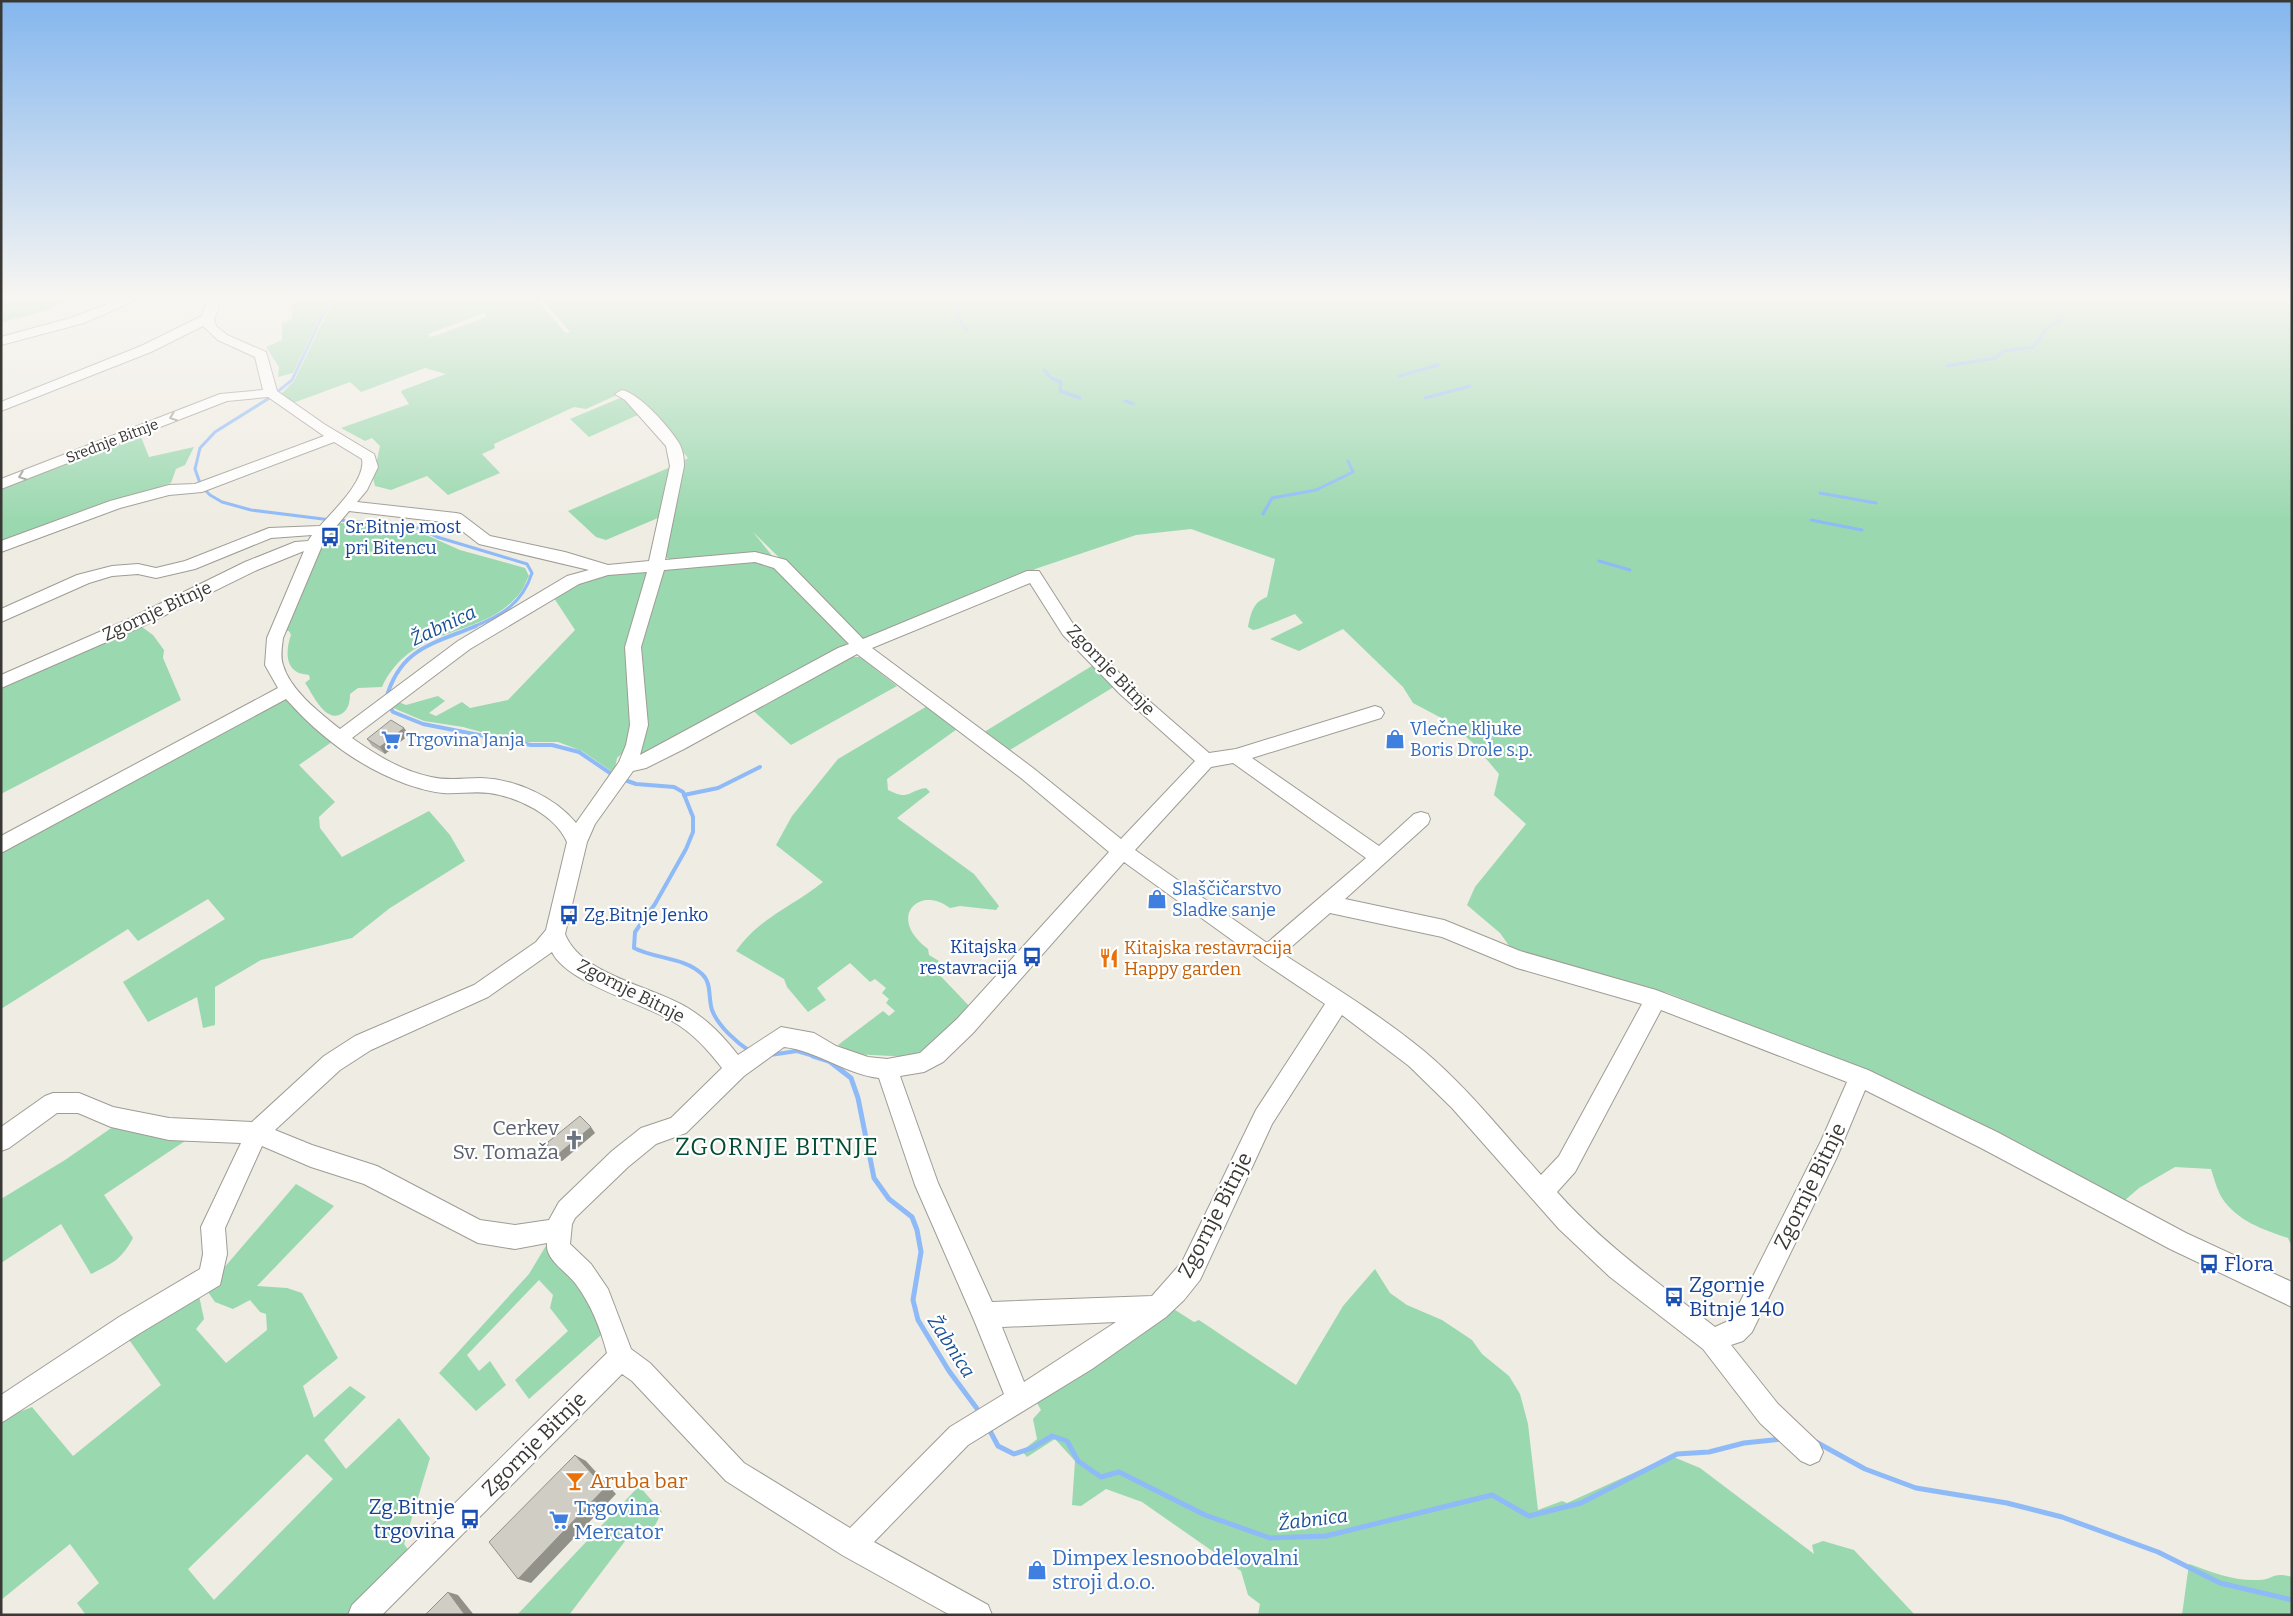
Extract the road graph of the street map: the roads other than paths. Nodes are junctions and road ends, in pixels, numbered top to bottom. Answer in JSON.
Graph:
{"nodes":[{"id":1,"x":90,"y":371,"type":"edge"},
{"id":2,"x":267,"y":371,"type":"edge"},
{"id":3,"x":622,"y":394,"type":"dead end"},
{"id":4,"x":275,"y":396,"type":"junction"},
{"id":5,"x":1,"y":407,"type":"edge"},
{"id":6,"x":335,"y":436,"type":"junction"},
{"id":7,"x":1,"y":484,"type":"edge"},
{"id":8,"x":329,"y":525,"type":"junction"},
{"id":9,"x":1,"y":547,"type":"edge"},
{"id":10,"x":657,"y":566,"type":"junction"},
{"id":11,"x":608,"y":570,"type":"junction"},
{"id":12,"x":1,"y":616,"type":"edge"},
{"id":13,"x":858,"y":647,"type":"junction"},
{"id":14,"x":1,"y":682,"type":"edge"},
{"id":15,"x":288,"y":690,"type":"junction"},
{"id":16,"x":1375,"y":713,"type":"dead end"},
{"id":17,"x":340,"y":738,"type":"junction"},
{"id":18,"x":1236,"y":756,"type":"junction"},
{"id":19,"x":1206,"y":761,"type":"junction"},
{"id":20,"x":620,"y":774,"type":"junction"},
{"id":21,"x":1421,"y":819,"type":"dead end"},
{"id":22,"x":577,"y":842,"type":"junction"},
{"id":23,"x":1,"y":845,"type":"edge"},
{"id":24,"x":1122,"y":851,"type":"junction"},
{"id":25,"x":1380,"y":857,"type":"junction"},
{"id":26,"x":1328,"y":904,"type":"junction"},
{"id":27,"x":555,"y":934,"type":"junction"},
{"id":28,"x":1268,"y":956,"type":"junction"},
{"id":29,"x":1656,"y":998,"type":"junction"},
{"id":30,"x":1339,"y":1001,"type":"junction"},
{"id":31,"x":741,"y":1065,"type":"junction"},
{"id":32,"x":887,"y":1069,"type":"junction"},
{"id":33,"x":1860,"y":1077,"type":"junction"},
{"id":34,"x":256,"y":1133,"type":"junction"},
{"id":35,"x":1,"y":1140,"type":"edge"},
{"id":36,"x":1540,"y":1193,"type":"junction"},
{"id":37,"x":558,"y":1233,"type":"junction"},
{"id":38,"x":2292,"y":1295,"type":"edge"},
{"id":39,"x":1157,"y":1308,"type":"junction"},
{"id":40,"x":985,"y":1315,"type":"junction"},
{"id":41,"x":1712,"y":1340,"type":"junction"},
{"id":42,"x":621,"y":1357,"type":"junction"},
{"id":43,"x":1018,"y":1398,"type":"junction"},
{"id":44,"x":1,"y":1410,"type":"edge"},
{"id":45,"x":1810,"y":1452,"type":"dead end"},
{"id":46,"x":852,"y":1545,"type":"junction"},
{"id":47,"x":362,"y":1615,"type":"edge"},
{"id":48,"x":978,"y":1615,"type":"edge"}],
"edges":[{"from":1,"to":5,"type":"street"},
{"from":2,"to":4,"type":"street"},
{"from":3,"to":10,"type":"street"},
{"from":4,"to":6,"type":"street"},
{"from":4,"to":7,"type":"street","name":"Srednje Bitnje","one_way":true},
{"from":6,"to":8,"type":"street"},
{"from":6,"to":9,"type":"street"},
{"from":8,"to":11,"type":"street","name":"Zgornje Bitnje"},
{"from":8,"to":12,"type":"street"},
{"from":8,"to":14,"type":"street","name":"Zgornje Bitnje"},
{"from":8,"to":15,"type":"street"},
{"from":10,"to":11,"type":"street","name":"Zgornje Bitnje"},
{"from":10,"to":13,"type":"street","name":"Zgornje Bitnje"},
{"from":10,"to":20,"type":"street"},
{"from":11,"to":17,"type":"street","name":"Zgornje Bitnje"},
{"from":13,"to":19,"type":"street","name":"Zgornje Bitnje"},
{"from":13,"to":20,"type":"street","name":"Zgornje Bitnje"},
{"from":13,"to":24,"type":"street","name":"Zgornje Bitnje"},
{"from":15,"to":17,"type":"street"},
{"from":15,"to":23,"type":"street"},
{"from":16,"to":18,"type":"street"},
{"from":17,"to":22,"type":"street"},
{"from":18,"to":19,"type":"street"},
{"from":18,"to":25,"type":"street"},
{"from":19,"to":24,"type":"street"},
{"from":20,"to":22,"type":"street"},
{"from":21,"to":25,"type":"street"},
{"from":22,"to":27,"type":"street"},
{"from":24,"to":28,"type":"street","name":"Zgornje Bitnje"},
{"from":24,"to":32,"type":"street"},
{"from":25,"to":26,"type":"street"},
{"from":26,"to":28,"type":"street"},
{"from":26,"to":29,"type":"street"},
{"from":27,"to":31,"type":"street","name":"Zgornje Bitnje"},
{"from":27,"to":34,"type":"street"},
{"from":28,"to":30,"type":"street","name":"Zgornje Bitnje"},
{"from":29,"to":33,"type":"street"},
{"from":29,"to":36,"type":"street"},
{"from":30,"to":36,"type":"street","name":"Zgornje Bitnje"},
{"from":30,"to":39,"type":"street","name":"Zgornje Bitnje"},
{"from":31,"to":32,"type":"street"},
{"from":31,"to":37,"type":"street"},
{"from":32,"to":40,"type":"street"},
{"from":33,"to":38,"type":"street"},
{"from":33,"to":41,"type":"street","name":"Zgornje Bitnje"},
{"from":34,"to":35,"type":"street"},
{"from":34,"to":37,"type":"street"},
{"from":34,"to":44,"type":"street"},
{"from":36,"to":41,"type":"street","name":"Zgornje Bitnje"},
{"from":37,"to":42,"type":"street"},
{"from":39,"to":40,"type":"street"},
{"from":39,"to":43,"type":"street","name":"Zgornje Bitnje"},
{"from":40,"to":43,"type":"street"},
{"from":41,"to":45,"type":"street"},
{"from":42,"to":46,"type":"street"},
{"from":42,"to":47,"type":"street","name":"Zgornje Bitnje"},
{"from":43,"to":46,"type":"street","name":"Zgornje Bitnje"},
{"from":46,"to":48,"type":"street"}]}
